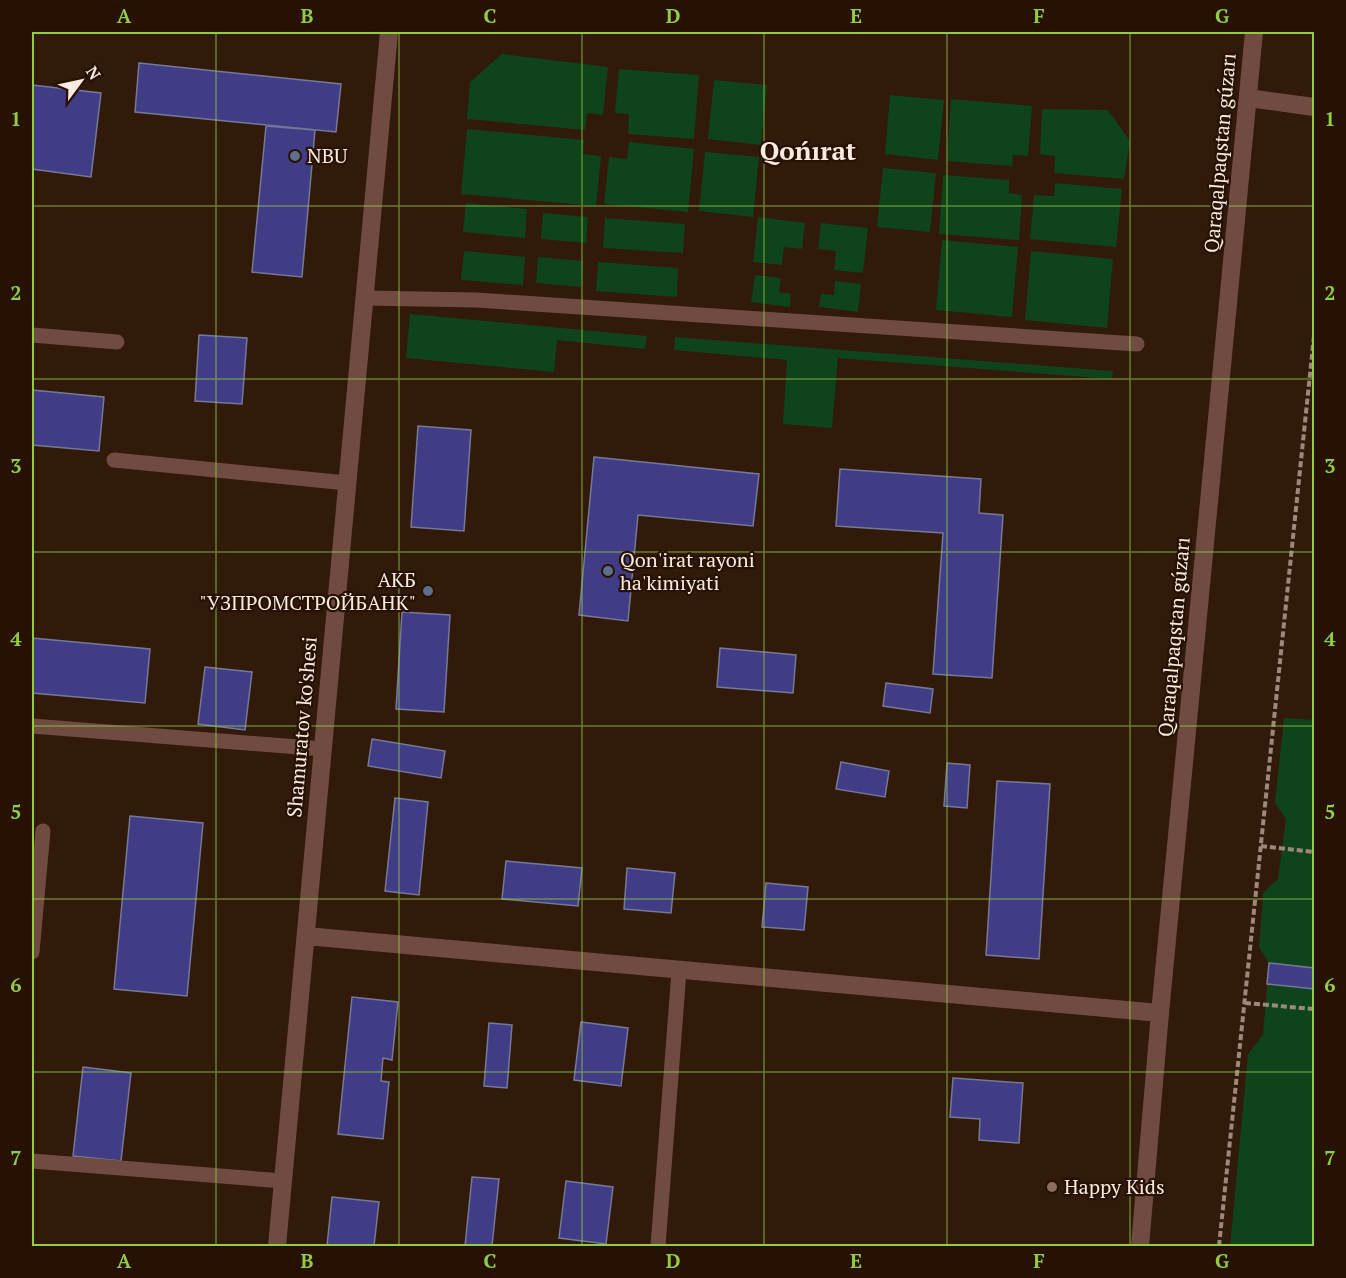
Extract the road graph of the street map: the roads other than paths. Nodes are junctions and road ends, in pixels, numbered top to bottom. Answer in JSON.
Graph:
{"nodes":[{"id":1,"x":389,"y":32,"type":"edge"},
{"id":2,"x":1254,"y":32,"type":"edge"},
{"id":3,"x":1248,"y":98,"type":"junction"},
{"id":4,"x":1314,"y":107,"type":"edge"},
{"id":5,"x":364,"y":298,"type":"junction"},
{"id":6,"x":32,"y":335,"type":"edge"},
{"id":7,"x":117,"y":342,"type":"dead end"},
{"id":8,"x":1137,"y":344,"type":"dead end"},
{"id":9,"x":114,"y":460,"type":"dead end"},
{"id":10,"x":347,"y":483,"type":"junction"},
{"id":11,"x":32,"y":726,"type":"edge"},
{"id":12,"x":323,"y":749,"type":"junction"},
{"id":13,"x":43,"y":831,"type":"dead end"},
{"id":14,"x":306,"y":936,"type":"junction"},
{"id":15,"x":32,"y":952,"type":"edge"},
{"id":16,"x":679,"y":971,"type":"junction"},
{"id":17,"x":1160,"y":1013,"type":"junction"},
{"id":18,"x":32,"y":1161,"type":"edge"},
{"id":19,"x":283,"y":1181,"type":"junction"},
{"id":20,"x":277,"y":1246,"type":"edge"},
{"id":21,"x":658,"y":1246,"type":"edge"},
{"id":22,"x":1140,"y":1246,"type":"edge"}],
"edges":[{"from":1,"to":5,"type":"street","name":"Shamuratov ko'shesi"},
{"from":2,"to":3,"type":"street","name":"Qaraqalpaqstan gúzarı"},
{"from":3,"to":4,"type":"street"},
{"from":3,"to":17,"type":"street","name":"Qaraqalpaqstan gúzarı"},
{"from":5,"to":8,"type":"lane"},
{"from":5,"to":10,"type":"street","name":"Shamuratov ko'shesi"},
{"from":6,"to":7,"type":"lane"},
{"from":9,"to":10,"type":"lane"},
{"from":10,"to":12,"type":"street","name":"Shamuratov ko'shesi"},
{"from":11,"to":12,"type":"lane"},
{"from":12,"to":14,"type":"street","name":"Shamuratov ko'shesi"},
{"from":13,"to":15,"type":"lane"},
{"from":14,"to":16,"type":"street"},
{"from":14,"to":19,"type":"street","name":"Shamuratov ko'shesi"},
{"from":16,"to":17,"type":"street"},
{"from":16,"to":21,"type":"lane"},
{"from":17,"to":22,"type":"street","name":"Qaraqalpaqstan gúzarı"},
{"from":18,"to":19,"type":"lane"},
{"from":19,"to":20,"type":"street","name":"Shamuratov ko'shesi"}]}
